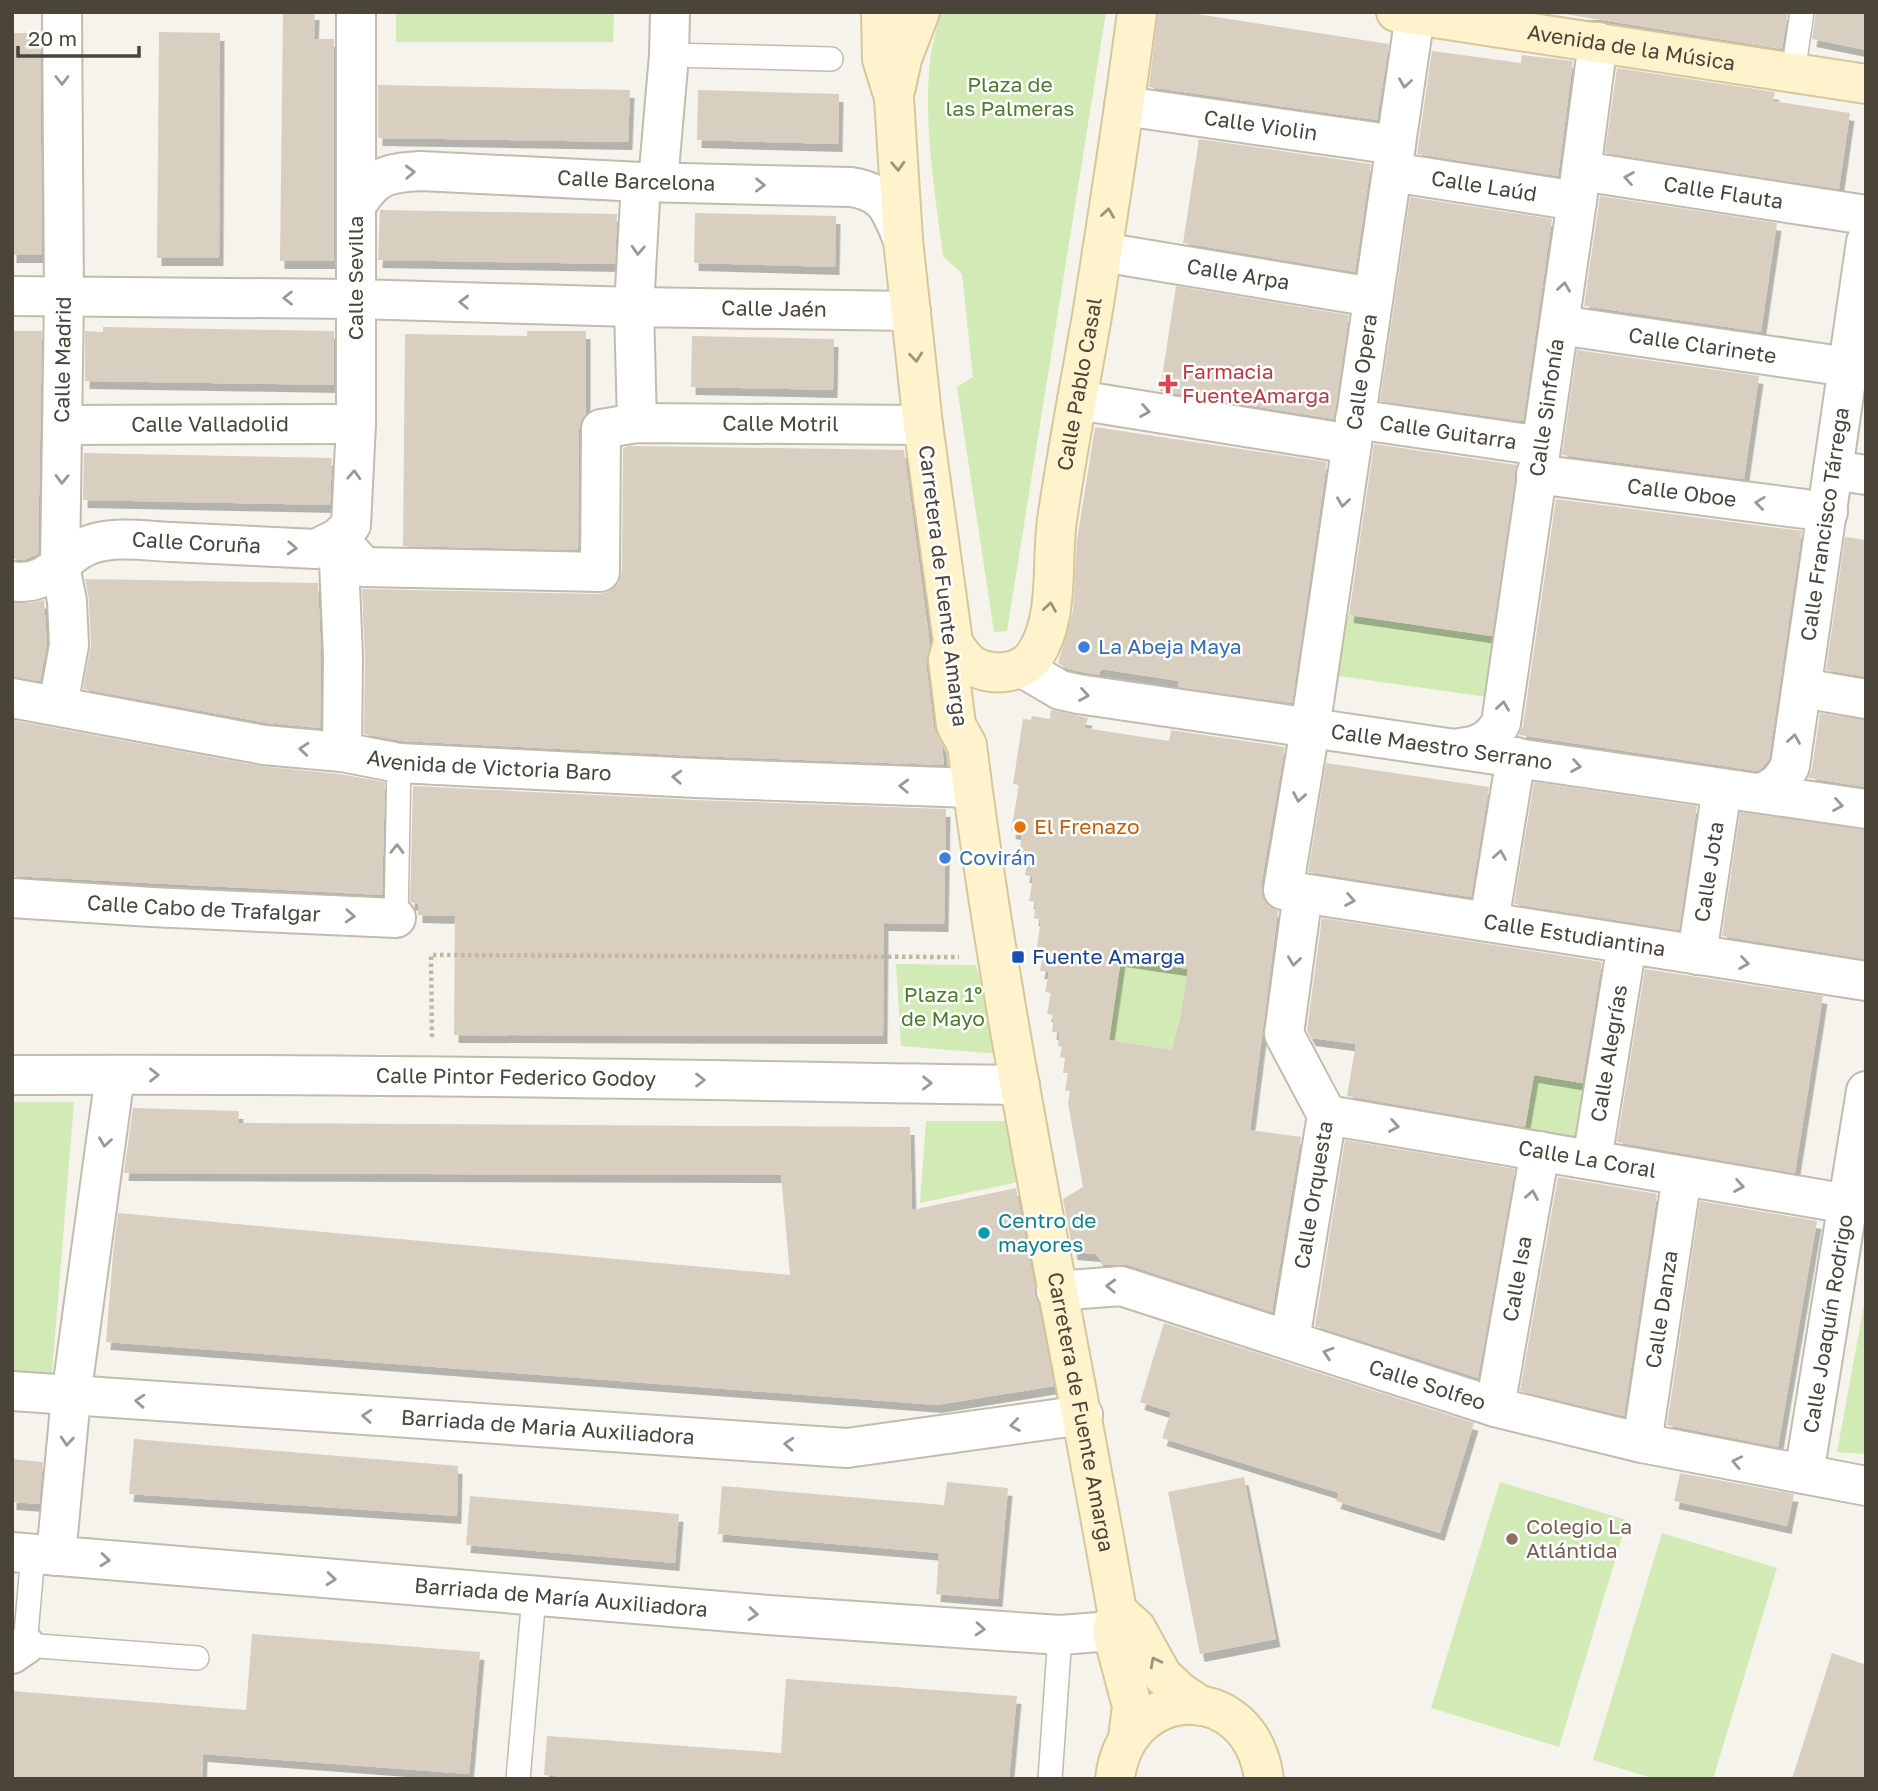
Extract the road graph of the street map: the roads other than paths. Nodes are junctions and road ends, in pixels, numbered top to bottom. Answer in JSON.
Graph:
{"nodes":[{"id":1,"x":62,"y":12,"type":"edge"},
{"id":2,"x":356,"y":12,"type":"edge"},
{"id":3,"x":670,"y":12,"type":"edge"},
{"id":4,"x":881,"y":12,"type":"edge"},
{"id":5,"x":919,"y":12,"type":"edge"},
{"id":6,"x":1138,"y":12,"type":"edge"},
{"id":7,"x":1802,"y":12,"type":"edge"},
{"id":8,"x":1406,"y":14,"type":"edge"},
{"id":9,"x":1513,"y":21,"type":"edge"},
{"id":10,"x":1598,"y":42,"type":"junction"},
{"id":11,"x":669,"y":55,"type":"junction"},
{"id":12,"x":831,"y":59,"type":"dead end"},
{"id":13,"x":1793,"y":73,"type":"junction"},
{"id":14,"x":1866,"y":84,"type":"edge"},
{"id":15,"x":894,"y":97,"type":"junction"},
{"id":16,"x":1124,"y":106,"type":"junction"},
{"id":17,"x":1394,"y":159,"type":"junction"},
{"id":18,"x":650,"y":182,"type":"junction"},
{"id":19,"x":1579,"y":186,"type":"junction"},
{"id":20,"x":356,"y":205,"type":"junction"},
{"id":21,"x":1866,"y":215,"type":"edge"},
{"id":22,"x":903,"y":240,"type":"junction"},
{"id":23,"x":1865,"y":249,"type":"edge"},
{"id":24,"x":1102,"y":253,"type":"junction"},
{"id":25,"x":12,"y":296,"type":"edge"},
{"id":26,"x":64,"y":297,"type":"junction"},
{"id":27,"x":1373,"y":297,"type":"junction"},
{"id":28,"x":356,"y":299,"type":"junction"},
{"id":29,"x":634,"y":307,"type":"junction"},
{"id":30,"x":911,"y":311,"type":"junction"},
{"id":31,"x":1559,"y":325,"type":"junction"},
{"id":32,"x":1848,"y":367,"type":"junction"},
{"id":33,"x":1077,"y":400,"type":"junction"},
{"id":34,"x":637,"y":423,"type":"junction"},
{"id":35,"x":356,"y":424,"type":"junction"},
{"id":36,"x":62,"y":425,"type":"junction"},
{"id":37,"x":923,"y":425,"type":"junction"},
{"id":38,"x":1353,"y":432,"type":"junction"},
{"id":39,"x":1539,"y":460,"type":"junction"},
{"id":40,"x":1849,"y":473,"type":"edge"},
{"id":41,"x":1828,"y":512,"type":"junction"},
{"id":42,"x":338,"y":538,"type":"junction"},
{"id":43,"x":60,"y":566,"type":"junction"},
{"id":44,"x":12,"y":581,"type":"edge"},
{"id":45,"x":953,"y":642,"type":"junction"},
{"id":46,"x":1014,"y":670,"type":"junction"},
{"id":47,"x":1802,"y":688,"type":"junction"},
{"id":48,"x":12,"y":698,"type":"edge"},
{"id":49,"x":1866,"y":699,"type":"edge"},
{"id":50,"x":58,"y":706,"type":"junction"},
{"id":51,"x":1310,"y":729,"type":"junction"},
{"id":52,"x":967,"y":745,"type":"junction"},
{"id":53,"x":1460,"y":748,"type":"junction"},
{"id":54,"x":342,"y":752,"type":"junction"},
{"id":55,"x":1516,"y":757,"type":"junction"},
{"id":56,"x":399,"y":763,"type":"junction"},
{"id":57,"x":972,"y":788,"type":"junction"},
{"id":58,"x":1722,"y":788,"type":"junction"},
{"id":59,"x":1761,"y":793,"type":"junction"},
{"id":60,"x":1866,"y":809,"type":"edge"},
{"id":61,"x":1293,"y":892,"type":"junction"},
{"id":62,"x":12,"y":898,"type":"edge"},
{"id":63,"x":396,"y":918,"type":"joint"},
{"id":64,"x":1489,"y":922,"type":"junction"},
{"id":65,"x":1627,"y":944,"type":"junction"},
{"id":66,"x":1698,"y":955,"type":"junction"},
{"id":67,"x":1866,"y":981,"type":"edge"},
{"id":68,"x":12,"y":1075,"type":"edge"},
{"id":69,"x":115,"y":1075,"type":"junction"},
{"id":70,"x":1020,"y":1085,"type":"junction"},
{"id":71,"x":1866,"y":1091,"type":"edge"},
{"id":72,"x":1327,"y":1115,"type":"junction"},
{"id":73,"x":1540,"y":1151,"type":"junction"},
{"id":74,"x":1592,"y":1160,"type":"junction"},
{"id":75,"x":1682,"y":1176,"type":"junction"},
{"id":76,"x":1848,"y":1204,"type":"junction"},
{"id":77,"x":1056,"y":1291,"type":"junction"},
{"id":78,"x":1290,"y":1340,"type":"junction"},
{"id":79,"x":12,"y":1391,"type":"edge"},
{"id":80,"x":71,"y":1396,"type":"junction"},
{"id":81,"x":1495,"y":1407,"type":"junction"},
{"id":82,"x":1083,"y":1415,"type":"junction"},
{"id":83,"x":1642,"y":1443,"type":"junction"},
{"id":84,"x":1804,"y":1474,"type":"junction"},
{"id":85,"x":1866,"y":1486,"type":"edge"},
{"id":86,"x":34,"y":1554,"type":"edge"},
{"id":87,"x":534,"y":1596,"type":"junction"},
{"id":88,"x":1115,"y":1621,"type":"junction"},
{"id":89,"x":1060,"y":1635,"type":"junction"},
{"id":90,"x":19,"y":1650,"type":"edge"},
{"id":91,"x":197,"y":1658,"type":"dead end"},
{"id":92,"x":1201,"y":1706,"type":"junction"},
{"id":93,"x":1128,"y":1738,"type":"junction"},
{"id":94,"x":518,"y":1779,"type":"edge"},
{"id":95,"x":1050,"y":1779,"type":"edge"},
{"id":96,"x":1115,"y":1779,"type":"edge"},
{"id":97,"x":1264,"y":1779,"type":"edge"}],
"edges":[{"from":1,"to":26,"type":"street","name":"Calle Madrid","one_way":true},
{"from":2,"to":20,"type":"street","name":"Calle Sevilla"},
{"from":3,"to":11,"type":"street"},
{"from":4,"to":15,"type":"street","name":"Carretera de Fuente Amarga"},
{"from":5,"to":15,"type":"street"},
{"from":6,"to":16,"type":"street","name":"Calle Pablo Casal"},
{"from":7,"to":13,"type":"lane"},
{"from":8,"to":9,"type":"street","name":"Avenida de la Música"},
{"from":8,"to":17,"type":"street","name":"Calle Opera","one_way":true},
{"from":9,"to":10,"type":"street","name":"Avenida de la Música"},
{"from":10,"to":13,"type":"street","name":"Avenida de la Música"},
{"from":10,"to":19,"type":"street","name":"Calle Sinfonía"},
{"from":11,"to":12,"type":"lane"},
{"from":11,"to":18,"type":"street"},
{"from":13,"to":14,"type":"street","name":"Avenida de la Música"},
{"from":15,"to":22,"type":"street","name":"Carretera de Fuente Amarga","one_way":true},
{"from":16,"to":17,"type":"street","name":"Calle Violin"},
{"from":24,"to":16,"type":"street","name":"Calle Pablo Casal","one_way":true},
{"from":17,"to":19,"type":"street","name":"Calle Laúd"},
{"from":17,"to":27,"type":"street","name":"Calle Opera"},
{"from":20,"to":18,"type":"street","name":"Calle Barcelona","one_way":true},
{"from":18,"to":22,"type":"street","name":"Calle Barcelona","one_way":true},
{"from":18,"to":29,"type":"street","one_way":true},
{"from":21,"to":19,"type":"street","name":"Calle Flauta","one_way":true},
{"from":31,"to":19,"type":"street","name":"Calle Sinfonía","one_way":true},
{"from":20,"to":28,"type":"street","name":"Calle Sevilla"},
{"from":22,"to":30,"type":"street","name":"Carretera de Fuente Amarga"},
{"from":23,"to":32,"type":"street","name":"Calle Francisco Tárrega"},
{"from":24,"to":27,"type":"street","name":"Calle Arpa"},
{"from":24,"to":33,"type":"street","name":"Calle Pablo Casal"},
{"from":25,"to":26,"type":"street","name":"Calle Jaén"},
{"from":28,"to":26,"type":"street","name":"Calle Jaén","one_way":true},
{"from":26,"to":36,"type":"street","name":"Calle Madrid"},
{"from":27,"to":38,"type":"street","name":"Calle Opera"},
{"from":29,"to":28,"type":"street","name":"Calle Jaén","one_way":true},
{"from":28,"to":35,"type":"street","name":"Calle Sevilla"},
{"from":29,"to":30,"type":"street","name":"Calle Jaén"},
{"from":29,"to":34,"type":"street"},
{"from":30,"to":37,"type":"street","name":"Carretera de Fuente Amarga","one_way":true},
{"from":31,"to":32,"type":"street","name":"Calle Clarinete"},
{"from":31,"to":39,"type":"street","name":"Calle Sinfonía"},
{"from":32,"to":40,"type":"street","name":"Calle Francisco Tárrega"},
{"from":33,"to":38,"type":"street","name":"Calle Guitarra","one_way":true},
{"from":46,"to":33,"type":"street","name":"Calle Pablo Casal","one_way":true},
{"from":34,"to":37,"type":"street","name":"Calle Motril"},
{"from":34,"to":42,"type":"street","name":"Calle Motril"},
{"from":35,"to":36,"type":"street","name":"Calle Valladolid"},
{"from":42,"to":35,"type":"street","name":"Calle Sevilla","one_way":true},
{"from":36,"to":43,"type":"street","name":"Calle Madrid","one_way":true},
{"from":37,"to":45,"type":"street","name":"Carretera de Fuente Amarga"},
{"from":38,"to":39,"type":"street","name":"Calle Guitarra"},
{"from":38,"to":51,"type":"street","name":"Calle Opera","one_way":true},
{"from":41,"to":39,"type":"street","name":"Calle Oboe","one_way":true},
{"from":53,"to":39,"type":"street","name":"Calle Sinfonía","one_way":true},
{"from":40,"to":41,"type":"street","name":"Calle Francisco Tárrega"},
{"from":41,"to":47,"type":"street","name":"Calle Francisco Tárrega"},
{"from":43,"to":42,"type":"street","name":"Calle Coruña","one_way":true},
{"from":42,"to":54,"type":"street"},
{"from":43,"to":44,"type":"street","name":"Calle Coruña"},
{"from":43,"to":50,"type":"street","name":"Calle Madrid"},
{"from":45,"to":46,"type":"street"},
{"from":45,"to":52,"type":"street","name":"Carretera de Fuente Amarga"},
{"from":46,"to":51,"type":"street","name":"Calle Maestro Serrano","one_way":true},
{"from":46,"to":52,"type":"street","name":"Calle Pablo Casal"},
{"from":47,"to":49,"type":"street"},
{"from":59,"to":47,"type":"street","name":"Calle Francisco Tárrega","one_way":true},
{"from":48,"to":50,"type":"street","name":"Avenida de Victoria Baro"},
{"from":54,"to":50,"type":"street","name":"Avenida de Victoria Baro","one_way":true},
{"from":51,"to":53,"type":"street","name":"Calle Maestro Serrano"},
{"from":51,"to":61,"type":"street","name":"Calle Orquesta","one_way":true},
{"from":52,"to":57,"type":"street","name":"Carretera de Fuente Amarga"},
{"from":53,"to":55,"type":"street","name":"Calle Maestro Serrano"},
{"from":54,"to":56,"type":"street","name":"Avenida de Victoria Baro"},
{"from":55,"to":58,"type":"street","name":"Calle Maestro Serrano","one_way":true},
{"from":64,"to":55,"type":"street","one_way":true},
{"from":57,"to":56,"type":"street","name":"Avenida de Victoria Baro","one_way":true},
{"from":63,"to":56,"type":"lane","one_way":true},
{"from":57,"to":70,"type":"street","name":"Carretera de Fuente Amarga"},
{"from":58,"to":59,"type":"street","name":"Calle Maestro Serrano"},
{"from":58,"to":66,"type":"street","name":"Calle Jota"},
{"from":59,"to":60,"type":"street","name":"Calle Maestro Serrano","one_way":true},
{"from":61,"to":64,"type":"street","name":"Calle Estudiantina","one_way":true},
{"from":61,"to":72,"type":"street","name":"Calle Orquesta","one_way":true},
{"from":62,"to":63,"type":"street","name":"Calle Cabo de Trafalgar","one_way":true},
{"from":64,"to":65,"type":"street","name":"Calle Estudiantina"},
{"from":65,"to":66,"type":"street","name":"Calle Estudiantina"},
{"from":65,"to":74,"type":"street","name":"Calle Alegrías"},
{"from":66,"to":67,"type":"street","name":"Calle Estudiantina","one_way":true},
{"from":68,"to":69,"type":"street","name":"Calle Pintor Federico Godoy"},
{"from":69,"to":70,"type":"street","name":"Calle Pintor Federico Godoy","one_way":true},
{"from":69,"to":80,"type":"street","one_way":true},
{"from":70,"to":77,"type":"street","name":"Carretera de Fuente Amarga"},
{"from":71,"to":76,"type":"street","name":"Calle Joaquín Rodrigo"},
{"from":72,"to":73,"type":"street","name":"Calle La Coral","one_way":true},
{"from":72,"to":78,"type":"street","name":"Calle Orquesta"},
{"from":73,"to":74,"type":"street","name":"Calle La Coral"},
{"from":81,"to":73,"type":"street","name":"Calle Isa","one_way":true},
{"from":74,"to":75,"type":"street","name":"Calle La Coral"},
{"from":75,"to":76,"type":"street","name":"Calle La Coral","one_way":true},
{"from":75,"to":83,"type":"street","name":"Calle Danza"},
{"from":76,"to":84,"type":"street","name":"Calle Joaquín Rodrigo"},
{"from":78,"to":77,"type":"street","name":"Calle Solfeo","one_way":true},
{"from":77,"to":82,"type":"street","name":"Carretera de Fuente Amarga"},
{"from":81,"to":78,"type":"street","name":"Calle Solfeo","one_way":true},
{"from":79,"to":80,"type":"street","name":"Barriada de Maria Auxiliadora"},
{"from":82,"to":80,"type":"street","name":"Barriada de Maria Auxiliadora","one_way":true},
{"from":80,"to":86,"type":"street","one_way":true},
{"from":81,"to":83,"type":"street","name":"Calle Solfeo"},
{"from":82,"to":88,"type":"street","name":"Carretera de Fuente Amarga"},
{"from":84,"to":83,"type":"street","name":"Calle Solfeo","one_way":true},
{"from":84,"to":85,"type":"street","name":"Calle Solfeo"},
{"from":86,"to":87,"type":"street","name":"Barriada de María Auxiliadora","one_way":true},
{"from":86,"to":90,"type":"lane"},
{"from":87,"to":89,"type":"street","name":"Barriada de María Auxiliadora","one_way":true},
{"from":87,"to":94,"type":"lane"},
{"from":88,"to":89,"type":"street","name":"Barriada de María Auxiliadora"},
{"from":92,"to":88,"type":"street","one_way":true},
{"from":88,"to":93,"type":"street","name":"Carretera de Fuente Amarga"},
{"from":89,"to":95,"type":"lane"},
{"from":90,"to":91,"type":"lane"},
{"from":92,"to":93,"type":"street"},
{"from":92,"to":97,"type":"street"},
{"from":93,"to":96,"type":"street"}]}
